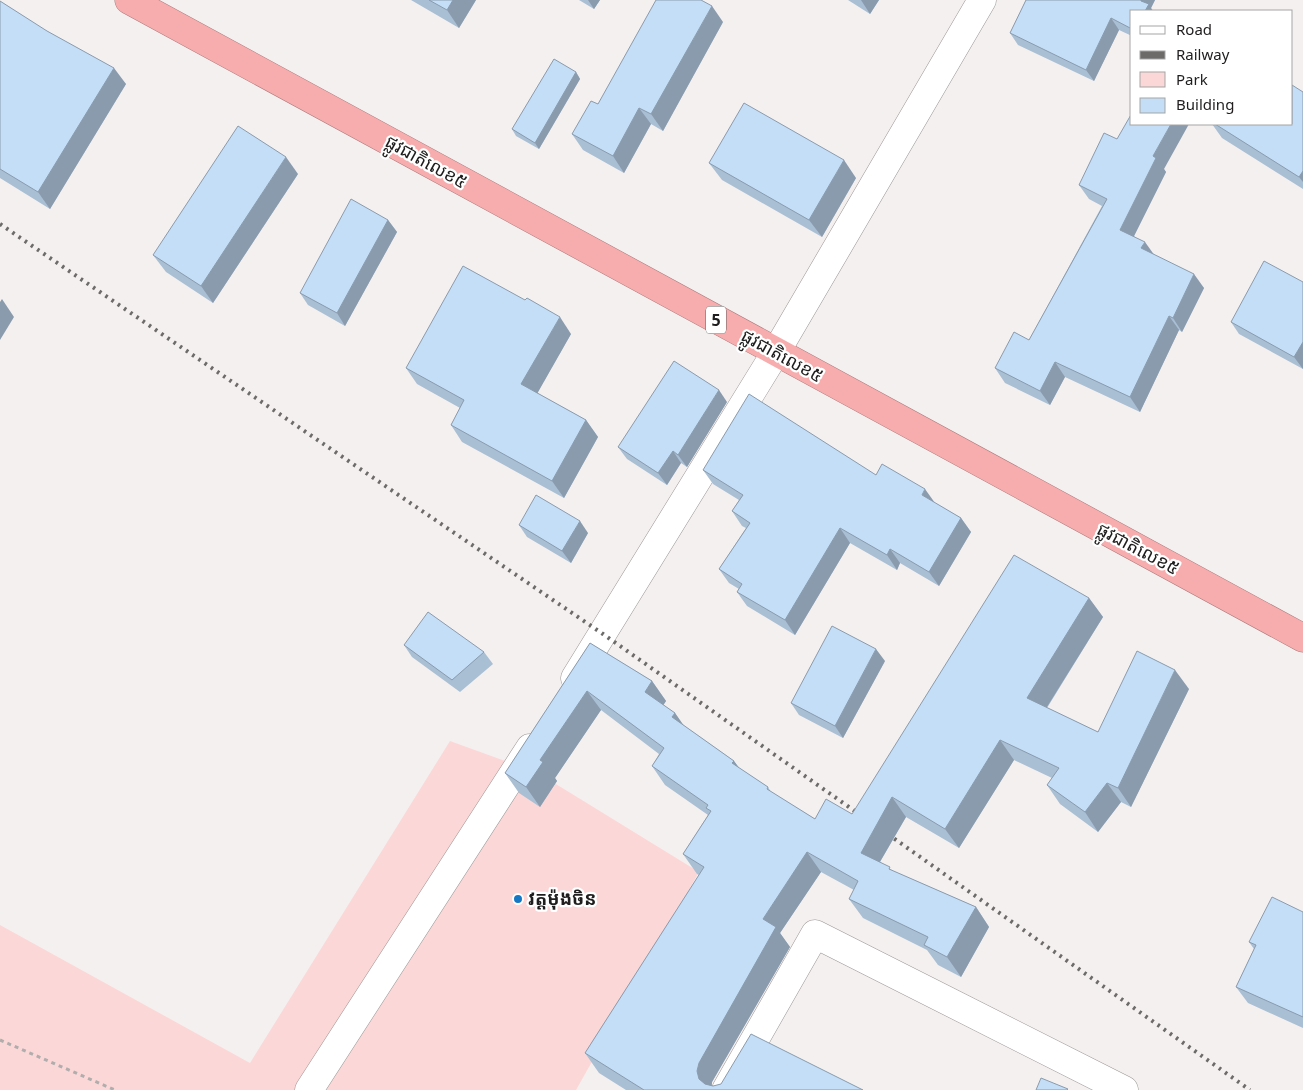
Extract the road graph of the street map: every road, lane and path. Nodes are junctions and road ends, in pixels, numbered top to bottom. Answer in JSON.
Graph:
{"nodes":[{"id":1,"x":129,"y":0,"type":"edge"},
{"id":2,"x":982,"y":0,"type":"edge"},
{"id":3,"x":776,"y":352,"type":"junction"},
{"id":4,"x":1303,"y":638,"type":"edge"},
{"id":5,"x":560,"y":700,"type":"edge"},
{"id":6,"x":544,"y":725,"type":"edge"},
{"id":7,"x":0,"y":1040,"type":"edge"},
{"id":8,"x":115,"y":1090,"type":"edge"},
{"id":9,"x":308,"y":1090,"type":"edge"},
{"id":10,"x":726,"y":1090,"type":"edge"},
{"id":11,"x":1124,"y":1090,"type":"edge"}],
"edges":[{"from":1,"to":3,"type":"highway","name":"ផ្លូវជាតិលេខ៥","number":"5"},
{"from":2,"to":3,"type":"street"},
{"from":3,"to":4,"type":"highway","name":"ផ្លូវជាតិលេខ៥","number":"5"},
{"from":3,"to":5,"type":"street"},
{"from":6,"to":9,"type":"street"},
{"from":7,"to":8,"type":"path"},
{"from":10,"to":11,"type":"street"}]}
